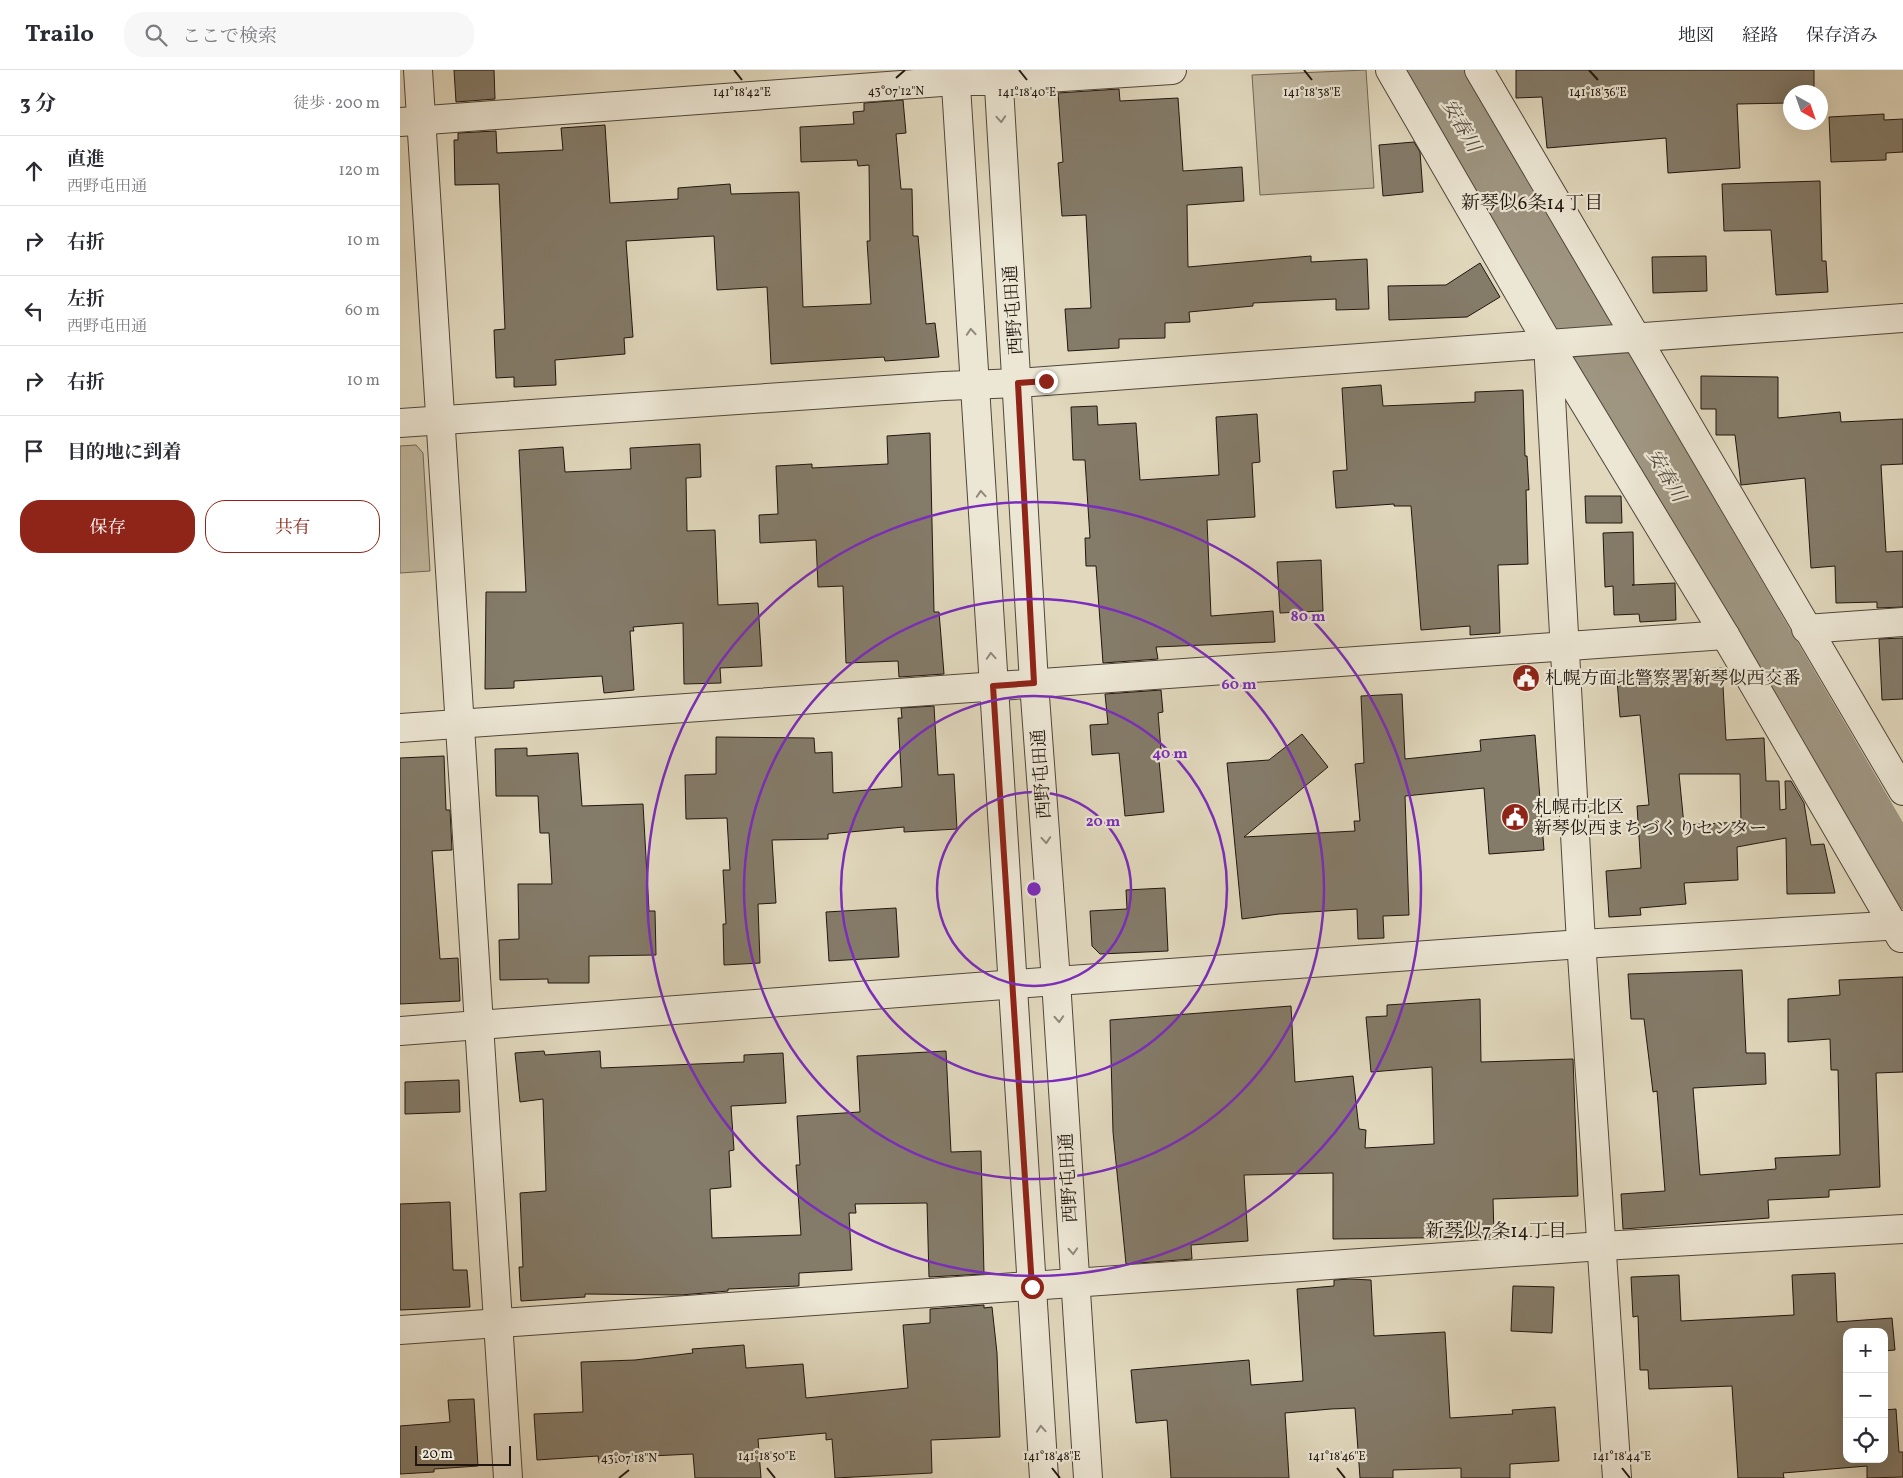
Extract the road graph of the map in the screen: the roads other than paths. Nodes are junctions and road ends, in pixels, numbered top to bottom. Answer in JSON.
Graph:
{"nodes":[{"id":1,"x":418,"y":70,"type":"edge"},
{"id":2,"x":1172,"y":70,"type":"edge"},
{"id":3,"x":1390,"y":70,"type":"edge"},
{"id":4,"x":1479,"y":70,"type":"edge"},
{"id":5,"x":955,"y":76,"type":"edge"},
{"id":6,"x":998,"y":76,"type":"edge"},
{"id":7,"x":410,"y":121,"type":"edge"},
{"id":8,"x":1903,"y":318,"type":"edge"},
{"id":9,"x":1624,"y":338,"type":"junction"},
{"id":10,"x":1559,"y":343,"type":"junction"},
{"id":11,"x":1018,"y":383,"type":"junction"},
{"id":12,"x":974,"y":384,"type":"junction"},
{"id":13,"x":440,"y":420,"type":"junction"},
{"id":14,"x":400,"y":423,"type":"edge"},
{"id":15,"x":1903,"y":622,"type":"edge"},
{"id":16,"x":1806,"y":629,"type":"junction"},
{"id":17,"x":1725,"y":635,"type":"junction"},
{"id":18,"x":1564,"y":646,"type":"junction"},
{"id":19,"x":1034,"y":683,"type":"junction"},
{"id":20,"x":993,"y":686,"type":"junction"},
{"id":21,"x":458,"y":724,"type":"junction"},
{"id":22,"x":400,"y":728,"type":"edge"},
{"id":23,"x":1903,"y":791,"type":"edge"},
{"id":24,"x":1900,"y":931,"type":"edge"},
{"id":25,"x":1582,"y":944,"type":"junction"},
{"id":26,"x":1056,"y":981,"type":"junction"},
{"id":27,"x":1013,"y":986,"type":"junction"},
{"id":28,"x":478,"y":1027,"type":"junction"},
{"id":29,"x":400,"y":1032,"type":"edge"},
{"id":30,"x":1903,"y":1229,"type":"edge"},
{"id":31,"x":1602,"y":1246,"type":"junction"},
{"id":32,"x":1075,"y":1285,"type":"junction"},
{"id":33,"x":1032,"y":1287,"type":"junction"},
{"id":34,"x":498,"y":1322,"type":"junction"},
{"id":35,"x":400,"y":1330,"type":"edge"},
{"id":36,"x":508,"y":1478,"type":"edge"},
{"id":37,"x":1044,"y":1478,"type":"edge"},
{"id":38,"x":1088,"y":1478,"type":"edge"},
{"id":39,"x":1617,"y":1478,"type":"edge"}],
"edges":[{"from":1,"to":7,"type":"street"},
{"from":2,"to":6,"type":"street"},
{"from":3,"to":10,"type":"street"},
{"from":4,"to":9,"type":"street"},
{"from":5,"to":6,"type":"street"},
{"from":5,"to":7,"type":"street"},
{"from":12,"to":5,"type":"street","one_way":true},
{"from":6,"to":11,"type":"street","name":"西野屯田通","one_way":true},
{"from":7,"to":13,"type":"street"},
{"from":8,"to":9,"type":"street"},
{"from":9,"to":10,"type":"street"},
{"from":9,"to":16,"type":"street"},
{"from":10,"to":11,"type":"street"},
{"from":10,"to":17,"type":"street"},
{"from":10,"to":18,"type":"street"},
{"from":11,"to":12,"type":"street"},
{"from":11,"to":19,"type":"street","name":"西野屯田通"},
{"from":12,"to":13,"type":"street"},
{"from":20,"to":12,"type":"street","one_way":true},
{"from":13,"to":14,"type":"street"},
{"from":13,"to":21,"type":"street"},
{"from":15,"to":16,"type":"street"},
{"from":16,"to":23,"type":"street"},
{"from":17,"to":18,"type":"street"},
{"from":17,"to":24,"type":"street"},
{"from":18,"to":19,"type":"street"},
{"from":18,"to":25,"type":"street"},
{"from":19,"to":20,"type":"street"},
{"from":19,"to":26,"type":"street","name":"西野屯田通","one_way":true},
{"from":20,"to":21,"type":"street"},
{"from":20,"to":27,"type":"street"},
{"from":21,"to":22,"type":"street"},
{"from":21,"to":28,"type":"street"},
{"from":24,"to":25,"type":"street"},
{"from":25,"to":26,"type":"street"},
{"from":25,"to":31,"type":"street"},
{"from":26,"to":27,"type":"street"},
{"from":26,"to":32,"type":"street","name":"西野屯田通","one_way":true},
{"from":27,"to":28,"type":"street"},
{"from":27,"to":33,"type":"street"},
{"from":28,"to":29,"type":"street"},
{"from":28,"to":34,"type":"street"},
{"from":30,"to":31,"type":"street"},
{"from":31,"to":32,"type":"street"},
{"from":31,"to":39,"type":"street"},
{"from":32,"to":33,"type":"street"},
{"from":32,"to":38,"type":"street","name":"西野屯田通"},
{"from":33,"to":34,"type":"street"},
{"from":37,"to":33,"type":"street","one_way":true},
{"from":34,"to":35,"type":"street"},
{"from":34,"to":36,"type":"street"}]}
